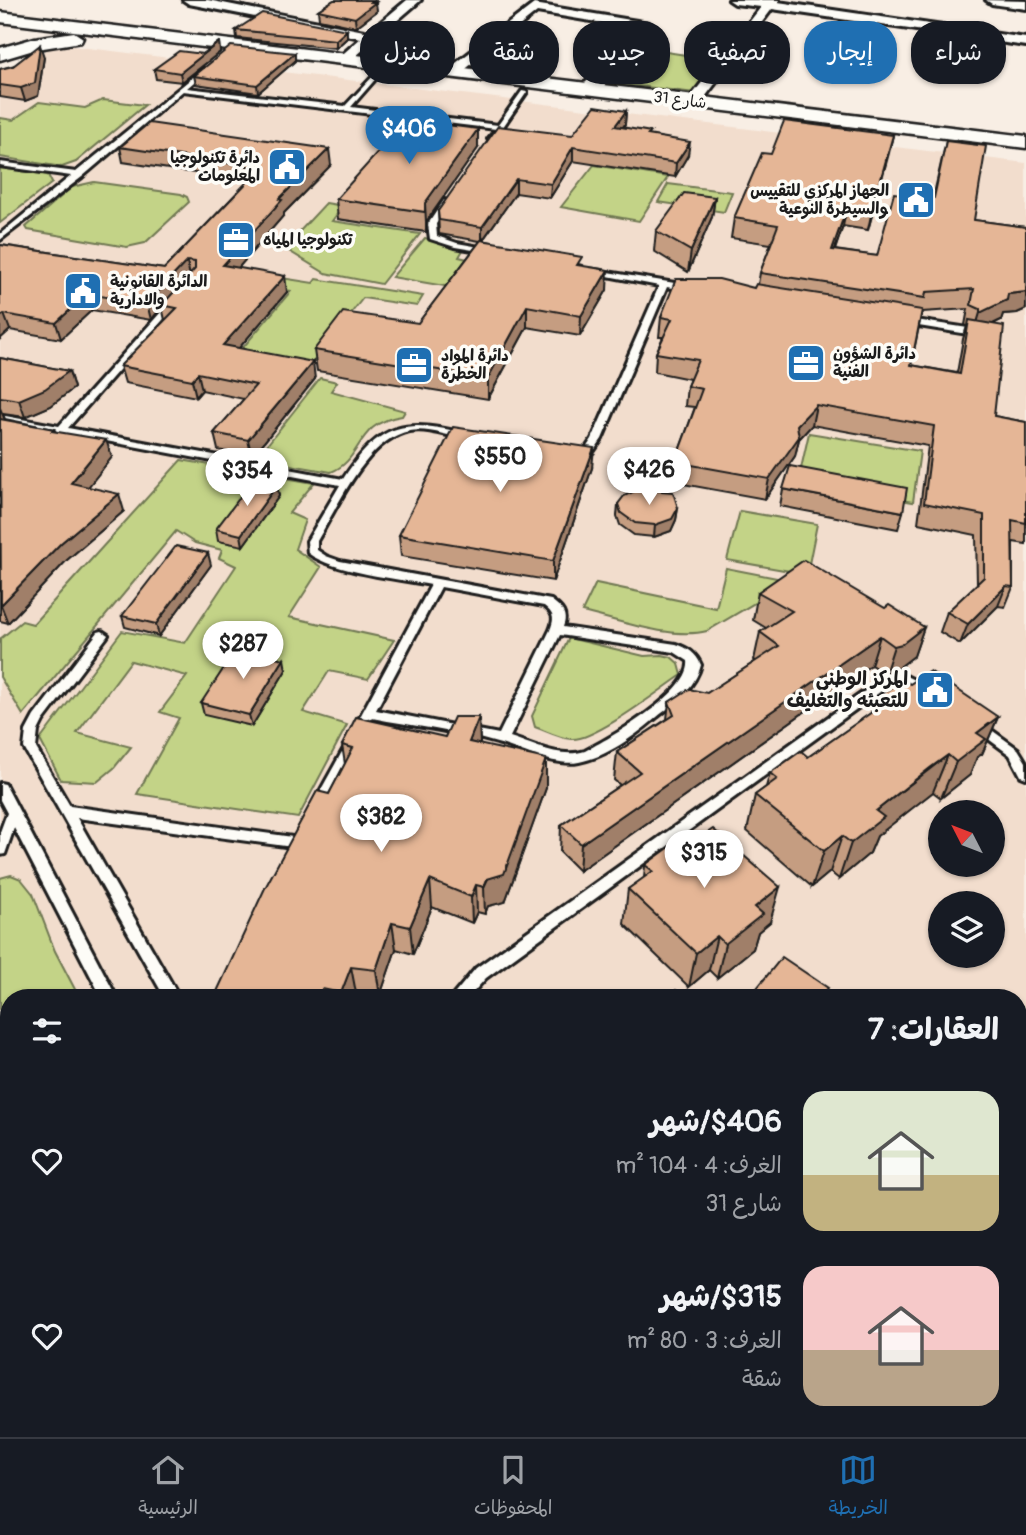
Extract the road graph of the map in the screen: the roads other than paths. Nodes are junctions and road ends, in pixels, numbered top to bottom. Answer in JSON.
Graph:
{"nodes":[{"id":1,"x":189,"y":0,"type":"edge"},
{"id":2,"x":415,"y":0,"type":"edge"},
{"id":3,"x":735,"y":0,"type":"edge"},
{"id":4,"x":992,"y":0,"type":"edge"},
{"id":5,"x":771,"y":3,"type":"edge"},
{"id":6,"x":1026,"y":5,"type":"edge"},
{"id":7,"x":0,"y":17,"type":"edge"},
{"id":8,"x":390,"y":21,"type":"edge"},
{"id":9,"x":0,"y":29,"type":"edge"},
{"id":10,"x":32,"y":33,"type":"junction"},
{"id":11,"x":360,"y":34,"type":"edge"},
{"id":12,"x":74,"y":38,"type":"junction"},
{"id":13,"x":1026,"y":42,"type":"edge"},
{"id":14,"x":360,"y":46,"type":"edge"},
{"id":15,"x":0,"y":54,"type":"edge"},
{"id":16,"x":223,"y":55,"type":"junction"},
{"id":17,"x":344,"y":59,"type":"junction"},
{"id":18,"x":360,"y":61,"type":"edge"},
{"id":19,"x":455,"y":70,"type":"edge"},
{"id":20,"x":360,"y":72,"type":"edge"},
{"id":21,"x":455,"y":72,"type":"edge"},
{"id":22,"x":368,"y":84,"type":"edge"},
{"id":23,"x":455,"y":84,"type":"edge"},
{"id":24,"x":182,"y":89,"type":"junction"},
{"id":25,"x":587,"y":89,"type":"junction"},
{"id":26,"x":524,"y":92,"type":"junction"},
{"id":27,"x":694,"y":102,"type":"junction"},
{"id":28,"x":346,"y":109,"type":"junction"},
{"id":29,"x":500,"y":127,"type":"junction"},
{"id":30,"x":1026,"y":142,"type":"edge"},
{"id":31,"x":485,"y":149,"type":"edge"},
{"id":32,"x":1026,"y":153,"type":"edge"},
{"id":33,"x":0,"y":164,"type":"edge"},
{"id":34,"x":79,"y":175,"type":"junction"},
{"id":35,"x":454,"y":192,"type":"edge"},
{"id":36,"x":0,"y":238,"type":"edge"},
{"id":37,"x":495,"y":253,"type":"edge"},
{"id":38,"x":586,"y":270,"type":"edge"},
{"id":39,"x":664,"y":284,"type":"junction"},
{"id":40,"x":692,"y":289,"type":"edge"},
{"id":41,"x":184,"y":292,"type":"edge"},
{"id":42,"x":899,"y":321,"type":"edge"},
{"id":43,"x":968,"y":331,"type":"edge"},
{"id":44,"x":0,"y":418,"type":"edge"},
{"id":45,"x":62,"y":429,"type":"junction"},
{"id":46,"x":472,"y":438,"type":"edge"},
{"id":47,"x":570,"y":454,"type":"edge"},
{"id":48,"x":347,"y":483,"type":"junction"},
{"id":49,"x":437,"y":583,"type":"junction"},
{"id":50,"x":556,"y":630,"type":"junction"},
{"id":51,"x":102,"y":635,"type":"dead end"},
{"id":52,"x":933,"y":696,"type":"edge"},
{"id":53,"x":368,"y":713,"type":"junction"},
{"id":54,"x":965,"y":716,"type":"edge"},
{"id":55,"x":502,"y":740,"type":"junction"},
{"id":56,"x":1026,"y":773,"type":"edge"},
{"id":57,"x":0,"y":788,"type":"edge"},
{"id":58,"x":67,"y":811,"type":"junction"},
{"id":59,"x":13,"y":814,"type":"junction"},
{"id":60,"x":0,"y":850,"type":"edge"},
{"id":61,"x":105,"y":989,"type":"edge"},
{"id":62,"x":168,"y":989,"type":"edge"},
{"id":63,"x":468,"y":989,"type":"edge"}],
"edges":[{"from":1,"to":11,"type":"street"},
{"from":2,"to":8,"type":"street"},
{"from":3,"to":5,"type":"street"},
{"from":4,"to":6,"type":"street"},
{"from":5,"to":13,"type":"street"},
{"from":5,"to":27,"type":"street"},
{"from":7,"to":16,"type":"street","name":"شارع 31"},
{"from":9,"to":10,"type":"street","name":"شارع 31"},
{"from":10,"to":12,"type":"street","name":"شارع 31"},
{"from":10,"to":15,"type":"street"},
{"from":12,"to":15,"type":"street"},
{"from":12,"to":16,"type":"street","name":"شارع 31"},
{"from":14,"to":17,"type":"street"},
{"from":16,"to":17,"type":"street","name":"شارع 31"},
{"from":16,"to":20,"type":"street","name":"شارع 31"},
{"from":16,"to":24,"type":"lane"},
{"from":17,"to":18,"type":"street","name":"شارع 31"},
{"from":19,"to":25,"type":"street"},
{"from":21,"to":25,"type":"street","name":"شارع 31"},
{"from":22,"to":28,"type":"lane"},
{"from":23,"to":26,"type":"street","name":"شارع 31"},
{"from":24,"to":28,"type":"lane"},
{"from":24,"to":34,"type":"lane"},
{"from":25,"to":27,"type":"street","name":"شارع 31"},
{"from":26,"to":29,"type":"lane"},
{"from":26,"to":32,"type":"street","name":"شارع 31"},
{"from":27,"to":30,"type":"street","name":"شارع 31"},
{"from":28,"to":29,"type":"lane"},
{"from":29,"to":31,"type":"lane"},
{"from":33,"to":34,"type":"lane"},
{"from":34,"to":36,"type":"lane"},
{"from":35,"to":37,"type":"lane"},
{"from":38,"to":39,"type":"lane"},
{"from":39,"to":40,"type":"lane"},
{"from":39,"to":47,"type":"lane"},
{"from":41,"to":45,"type":"lane"},
{"from":42,"to":43,"type":"lane"},
{"from":44,"to":45,"type":"lane"},
{"from":45,"to":48,"type":"lane"},
{"from":46,"to":48,"type":"lane"},
{"from":48,"to":49,"type":"lane"},
{"from":49,"to":50,"type":"lane"},
{"from":49,"to":53,"type":"lane"},
{"from":50,"to":55,"type":"lane"},
{"from":50,"to":55,"type":"lane"},
{"from":51,"to":58,"type":"lane"},
{"from":52,"to":63,"type":"lane"},
{"from":53,"to":55,"type":"lane"},
{"from":53,"to":58,"type":"lane"},
{"from":54,"to":56,"type":"lane"},
{"from":57,"to":59,"type":"lane"},
{"from":58,"to":62,"type":"lane"},
{"from":59,"to":60,"type":"lane"},
{"from":59,"to":61,"type":"lane"}]}
